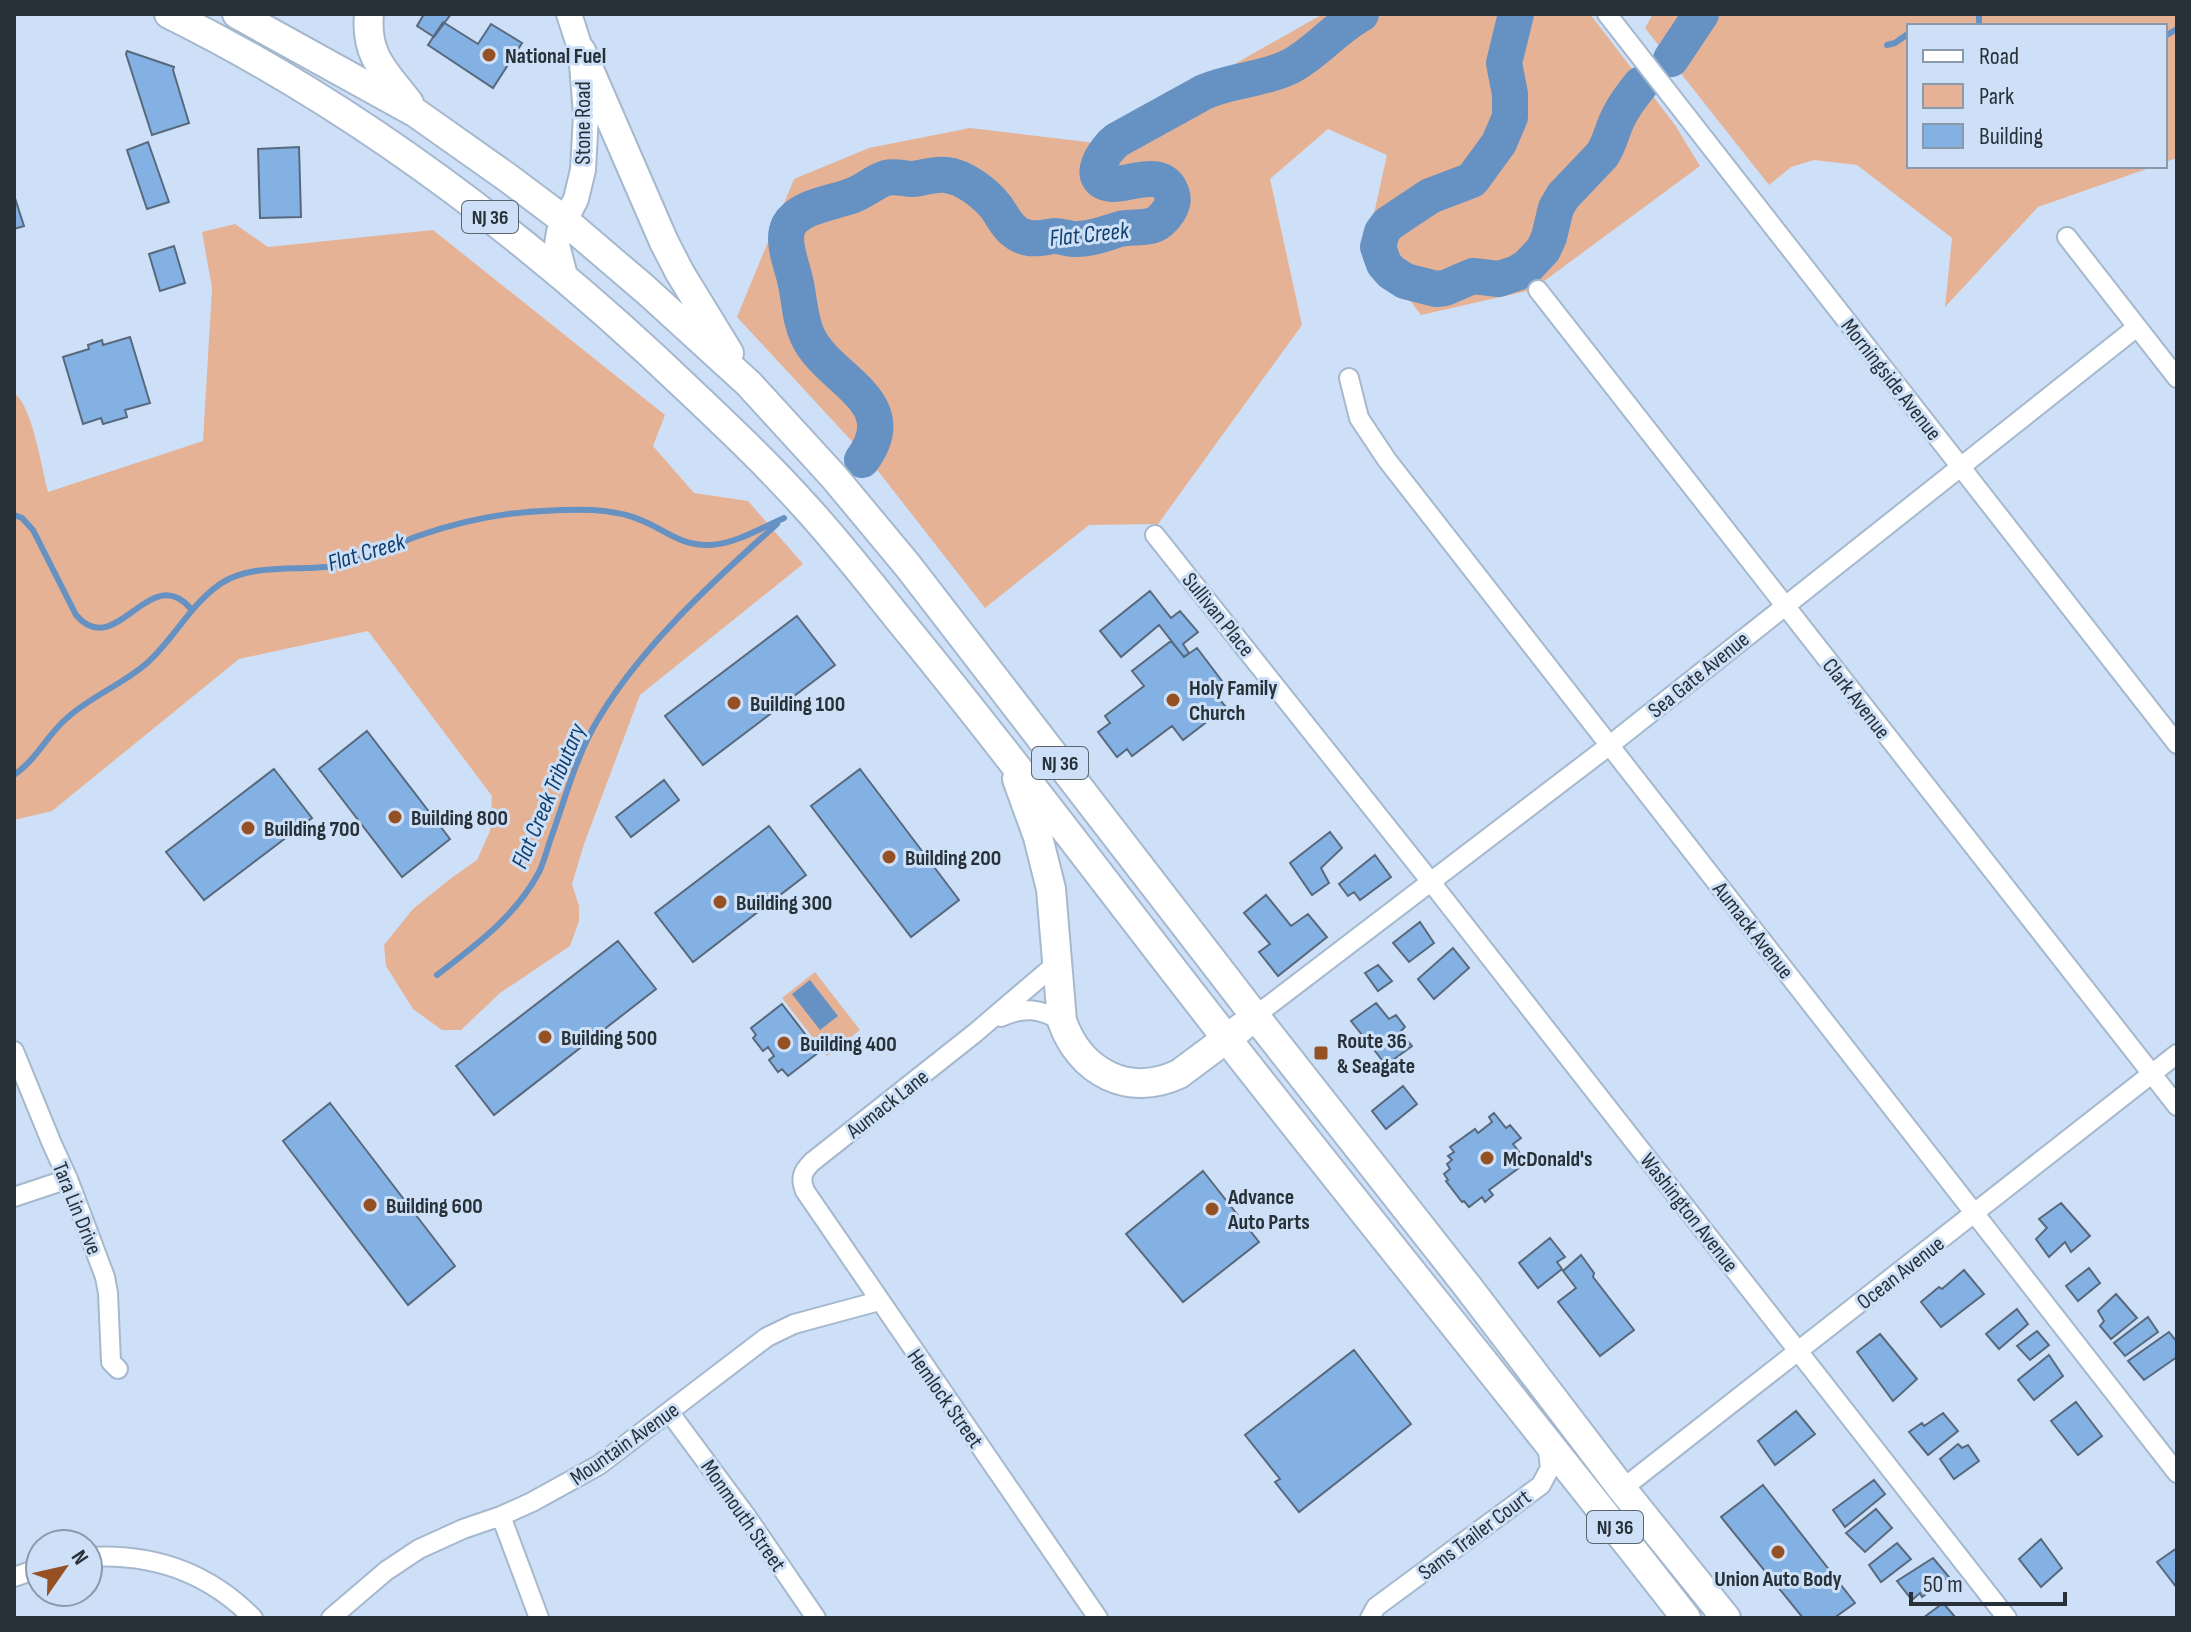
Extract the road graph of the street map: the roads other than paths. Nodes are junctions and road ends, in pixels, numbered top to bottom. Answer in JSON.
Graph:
{"nodes":[{"id":1,"x":169,"y":14,"type":"edge"},
{"id":2,"x":237,"y":14,"type":"edge"},
{"id":3,"x":369,"y":14,"type":"edge"},
{"id":4,"x":569,"y":14,"type":"edge"},
{"id":5,"x":1607,"y":14,"type":"edge"},
{"id":6,"x":581,"y":51,"type":"junction"},
{"id":7,"x":416,"y":113,"type":"junction"},
{"id":8,"x":564,"y":220,"type":"junction"},
{"id":9,"x":2067,"y":237,"type":"dead end"},
{"id":10,"x":565,"y":276,"type":"junction"},
{"id":11,"x":1538,"y":290,"type":"dead end"},
{"id":12,"x":2137,"y":327,"type":"junction"},
{"id":13,"x":1349,"y":378,"type":"dead end"},
{"id":14,"x":2177,"y":378,"type":"edge"},
{"id":15,"x":749,"y":384,"type":"junction"},
{"id":16,"x":1960,"y":466,"type":"junction"},
{"id":17,"x":1155,"y":535,"type":"dead end"},
{"id":18,"x":1785,"y":605,"type":"junction"},
{"id":19,"x":2177,"y":744,"type":"edge"},
{"id":20,"x":1610,"y":745,"type":"junction"},
{"id":21,"x":1005,"y":749,"type":"junction"},
{"id":22,"x":1372,"y":807,"type":"joint"},
{"id":23,"x":1431,"y":882,"type":"junction"},
{"id":24,"x":1057,"y":963,"type":"junction"},
{"id":25,"x":1255,"y":1016,"type":"junction"},
{"id":26,"x":1062,"y":1021,"type":"junction"},
{"id":27,"x":975,"y":1033,"type":"junction"},
{"id":28,"x":1227,"y":1039,"type":"junction"},
{"id":29,"x":14,"y":1051,"type":"edge"},
{"id":30,"x":2177,"y":1054,"type":"edge"},
{"id":31,"x":2151,"y":1074,"type":"junction"},
{"id":32,"x":2177,"y":1106,"type":"edge"},
{"id":33,"x":802,"y":1175,"type":"joint"},
{"id":34,"x":68,"y":1179,"type":"junction"},
{"id":35,"x":14,"y":1197,"type":"edge"},
{"id":36,"x":1975,"y":1212,"type":"junction"},
{"id":37,"x":879,"y":1301,"type":"junction"},
{"id":38,"x":1799,"y":1351,"type":"junction"},
{"id":39,"x":118,"y":1369,"type":"dead end"},
{"id":40,"x":670,"y":1413,"type":"junction"},
{"id":41,"x":1544,"y":1436,"type":"junction"},
{"id":42,"x":2177,"y":1473,"type":"edge"},
{"id":43,"x":1622,"y":1489,"type":"junction"},
{"id":44,"x":501,"y":1516,"type":"junction"},
{"id":45,"x":104,"y":1556,"type":"edge"},
{"id":46,"x":253,"y":1618,"type":"edge"},
{"id":47,"x":331,"y":1618,"type":"edge"},
{"id":48,"x":539,"y":1618,"type":"edge"},
{"id":49,"x":816,"y":1618,"type":"edge"},
{"id":50,"x":1098,"y":1618,"type":"edge"},
{"id":51,"x":1370,"y":1618,"type":"edge"},
{"id":52,"x":1686,"y":1618,"type":"edge"},
{"id":53,"x":1726,"y":1618,"type":"edge"},
{"id":54,"x":2007,"y":1618,"type":"edge"}],
"edges":[{"from":1,"to":10,"type":"highway","number":"NJ 36"},
{"from":2,"to":7,"type":"highway","number":"NJ 36"},
{"from":3,"to":7,"type":"highway"},
{"from":4,"to":6,"type":"main road","name":"Stone Road"},
{"from":5,"to":16,"type":"street","name":"Morningside Avenue"},
{"from":6,"to":8,"type":"main road","name":"Stone Road"},
{"from":6,"to":15,"type":"highway"},
{"from":7,"to":8,"type":"highway","number":"NJ 36"},
{"from":8,"to":10,"type":"main road","name":"Stone Road"},
{"from":8,"to":15,"type":"highway","number":"NJ 36"},
{"from":9,"to":12,"type":"street"},
{"from":10,"to":21,"type":"highway","number":"NJ 36"},
{"from":11,"to":18,"type":"street","name":"Clark Avenue"},
{"from":12,"to":14,"type":"street"},
{"from":12,"to":16,"type":"street","name":"Sea Gate Avenue"},
{"from":13,"to":20,"type":"street","name":"Aumack Avenue"},
{"from":15,"to":25,"type":"highway","number":"NJ 36"},
{"from":16,"to":18,"type":"street","name":"Sea Gate Avenue"},
{"from":16,"to":19,"type":"street","name":"Morningside Avenue"},
{"from":17,"to":22,"type":"street","name":"Sullivan Place"},
{"from":18,"to":20,"type":"street","name":"Sea Gate Avenue"},
{"from":18,"to":31,"type":"street","name":"Clark Avenue"},
{"from":20,"to":23,"type":"street","name":"Sea Gate Avenue"},
{"from":20,"to":36,"type":"street","name":"Aumack Avenue"},
{"from":21,"to":24,"type":"highway"},
{"from":21,"to":28,"type":"highway","number":"NJ 36"},
{"from":22,"to":23,"type":"street","name":"Washington Avenue"},
{"from":23,"to":25,"type":"street","name":"Sea Gate Avenue"},
{"from":23,"to":38,"type":"street","name":"Washington Avenue"},
{"from":24,"to":26,"type":"highway"},
{"from":24,"to":27,"type":"street","name":"Aumack Lane"},
{"from":25,"to":28,"type":"highway"},
{"from":25,"to":43,"type":"highway","number":"NJ 36"},
{"from":26,"to":27,"type":"street","name":"Aumack Lane"},
{"from":26,"to":28,"type":"highway"},
{"from":27,"to":33,"type":"street","name":"Aumack Lane"},
{"from":28,"to":41,"type":"highway","number":"NJ 36"},
{"from":29,"to":34,"type":"street","name":"Tara Lin Drive"},
{"from":30,"to":31,"type":"street","name":"Ocean Avenue"},
{"from":31,"to":32,"type":"street","name":"Clark Avenue"},
{"from":31,"to":36,"type":"street","name":"Ocean Avenue"},
{"from":33,"to":37,"type":"street","name":"Hemlock Street"},
{"from":34,"to":35,"type":"street"},
{"from":34,"to":39,"type":"street","name":"Tara Lin Drive"},
{"from":36,"to":38,"type":"street","name":"Ocean Avenue"},
{"from":36,"to":42,"type":"street","name":"Aumack Avenue"},
{"from":37,"to":40,"type":"street","name":"Mountain Avenue"},
{"from":37,"to":50,"type":"street","name":"Hemlock Street"},
{"from":38,"to":43,"type":"street","name":"Ocean Avenue"},
{"from":38,"to":54,"type":"street","name":"Washington Avenue"},
{"from":40,"to":44,"type":"street","name":"Mountain Avenue"},
{"from":40,"to":49,"type":"street","name":"Monmouth Street"},
{"from":41,"to":51,"type":"street","name":"Sams Trailer Court"},
{"from":41,"to":52,"type":"highway","number":"NJ 36"},
{"from":43,"to":53,"type":"highway","number":"NJ 36"},
{"from":44,"to":47,"type":"street","name":"Mountain Avenue"},
{"from":44,"to":48,"type":"street"},
{"from":45,"to":46,"type":"street"}]}
